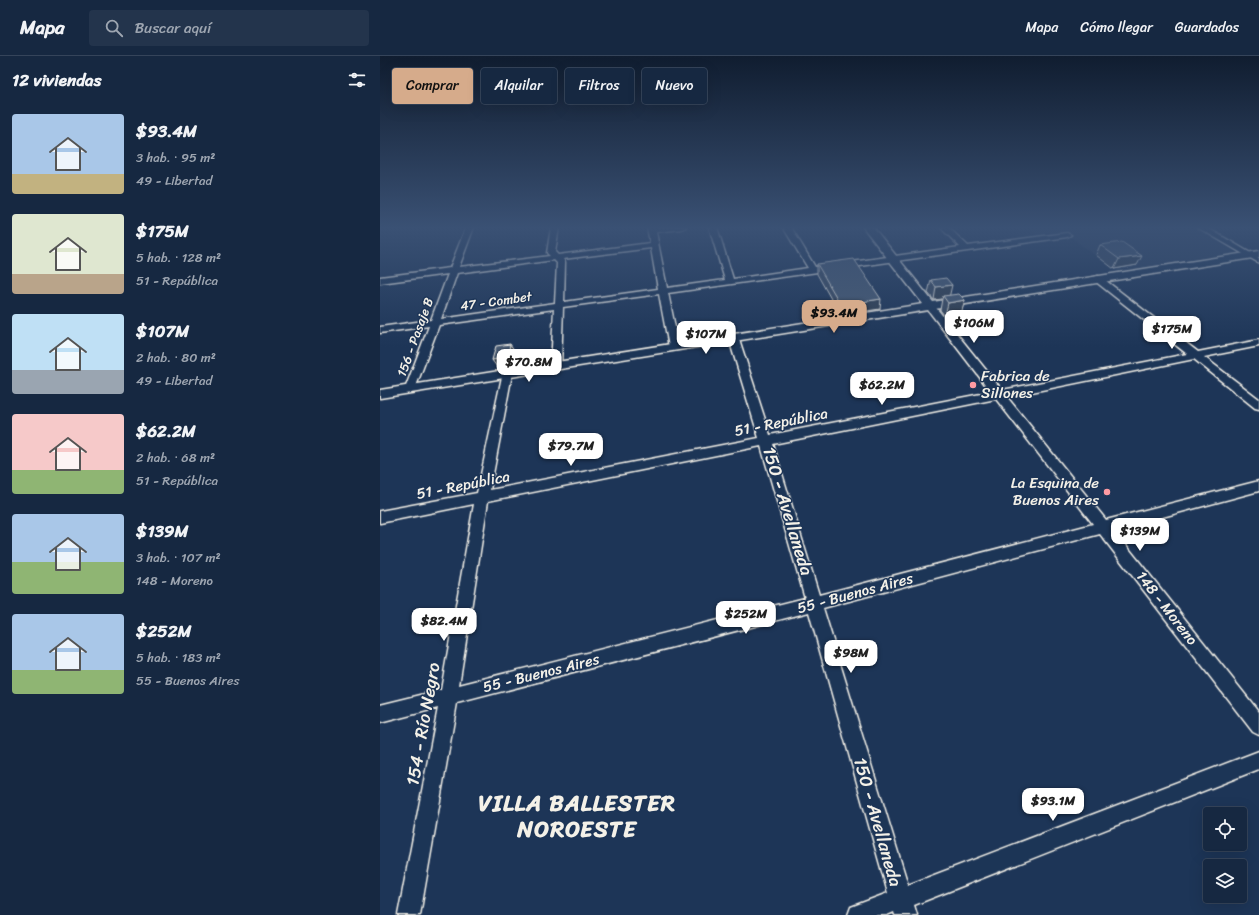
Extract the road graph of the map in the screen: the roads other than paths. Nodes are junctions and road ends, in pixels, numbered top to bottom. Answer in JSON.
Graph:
{"nodes":[{"id":1,"x":455,"y":267,"type":"edge"},
{"id":2,"x":485,"y":267,"type":"edge"},
{"id":3,"x":561,"y":267,"type":"edge"},
{"id":4,"x":659,"y":267,"type":"edge"},
{"id":5,"x":725,"y":267,"type":"edge"},
{"id":6,"x":811,"y":267,"type":"edge"},
{"id":7,"x":834,"y":267,"type":"edge"},
{"id":8,"x":900,"y":267,"type":"edge"},
{"id":9,"x":1184,"y":267,"type":"edge"},
{"id":10,"x":813,"y":270,"type":"junction"},
{"id":11,"x":454,"y":271,"type":"junction"},
{"id":12,"x":1098,"y":279,"type":"junction"},
{"id":13,"x":380,"y":280,"type":"edge"},
{"id":14,"x":730,"y":281,"type":"junction"},
{"id":15,"x":664,"y":291,"type":"junction"},
{"id":16,"x":559,"y":306,"type":"junction"},
{"id":17,"x":930,"y":306,"type":"junction"},
{"id":18,"x":434,"y":323,"type":"junction"},
{"id":19,"x":380,"y":330,"type":"edge"},
{"id":20,"x":734,"y":339,"type":"junction"},
{"id":21,"x":1259,"y":343,"type":"edge"},
{"id":22,"x":674,"y":347,"type":"junction"},
{"id":23,"x":1197,"y":356,"type":"junction"},
{"id":24,"x":556,"y":366,"type":"junction"},
{"id":25,"x":507,"y":374,"type":"junction"},
{"id":26,"x":410,"y":389,"type":"junction"},
{"id":27,"x":380,"y":394,"type":"edge"},
{"id":28,"x":1001,"y":395,"type":"junction"},
{"id":29,"x":1259,"y":405,"type":"edge"},
{"id":30,"x":767,"y":441,"type":"junction"},
{"id":31,"x":1259,"y":486,"type":"edge"},
{"id":32,"x":482,"y":498,"type":"junction"},
{"id":33,"x":380,"y":517,"type":"edge"},
{"id":34,"x":1104,"y":527,"type":"junction"},
{"id":35,"x":815,"y":603,"type":"junction"},
{"id":36,"x":449,"y":696,"type":"junction"},
{"id":37,"x":380,"y":714,"type":"edge"},
{"id":38,"x":1259,"y":726,"type":"edge"},
{"id":39,"x":1259,"y":760,"type":"edge"},
{"id":40,"x":903,"y":907,"type":"edge"},
{"id":41,"x":409,"y":915,"type":"edge"},
{"id":42,"x":859,"y":915,"type":"edge"}],
"edges":[{"from":1,"to":11,"type":"street","name":"156 - Pasaje B"},
{"from":2,"to":11,"type":"street"},
{"from":3,"to":16,"type":"street"},
{"from":4,"to":15,"type":"street"},
{"from":5,"to":14,"type":"street"},
{"from":6,"to":10,"type":"street"},
{"from":7,"to":10,"type":"street","name":"47 - Combet"},
{"from":8,"to":17,"type":"street","name":"148 - Moreno"},
{"from":9,"to":12,"type":"street"},
{"from":10,"to":14,"type":"street","name":"47 - Combet"},
{"from":11,"to":13,"type":"street"},
{"from":11,"to":18,"type":"street","name":"156 - Pasaje B"},
{"from":12,"to":17,"type":"street"},
{"from":12,"to":23,"type":"street"},
{"from":14,"to":15,"type":"street","name":"47 - Combet"},
{"from":15,"to":16,"type":"street","name":"47 - Combet"},
{"from":15,"to":22,"type":"street"},
{"from":16,"to":18,"type":"street","name":"47 - Combet"},
{"from":16,"to":24,"type":"street"},
{"from":17,"to":20,"type":"street"},
{"from":17,"to":28,"type":"street","name":"148 - Moreno"},
{"from":18,"to":19,"type":"street","name":"47 - Combet"},
{"from":18,"to":26,"type":"street","name":"156 - Pasaje B"},
{"from":20,"to":22,"type":"street"},
{"from":20,"to":30,"type":"street","name":"150 - Avellaneda"},
{"from":21,"to":23,"type":"street","name":"51 - República"},
{"from":22,"to":24,"type":"street"},
{"from":23,"to":28,"type":"street","name":"51 - República"},
{"from":23,"to":29,"type":"street"},
{"from":24,"to":25,"type":"street"},
{"from":25,"to":26,"type":"street"},
{"from":25,"to":32,"type":"street","name":"154 - Río Negro"},
{"from":26,"to":27,"type":"street"},
{"from":28,"to":30,"type":"street","name":"51 - República"},
{"from":28,"to":34,"type":"street","name":"148 - Moreno"},
{"from":30,"to":32,"type":"street","name":"51 - República"},
{"from":30,"to":35,"type":"street","name":"150 - Avellaneda"},
{"from":31,"to":34,"type":"street","name":"55 - Buenos Aires"},
{"from":32,"to":33,"type":"street","name":"51 - República"},
{"from":32,"to":36,"type":"street","name":"154 - Río Negro"},
{"from":34,"to":35,"type":"street","name":"55 - Buenos Aires"},
{"from":34,"to":38,"type":"street","name":"148 - Moreno"},
{"from":35,"to":36,"type":"street","name":"55 - Buenos Aires"},
{"from":35,"to":40,"type":"street","name":"150 - Avellaneda"},
{"from":36,"to":37,"type":"street","name":"55 - Buenos Aires"},
{"from":36,"to":41,"type":"street","name":"154 - Río Negro"},
{"from":39,"to":40,"type":"street"},
{"from":40,"to":42,"type":"street"}]}
